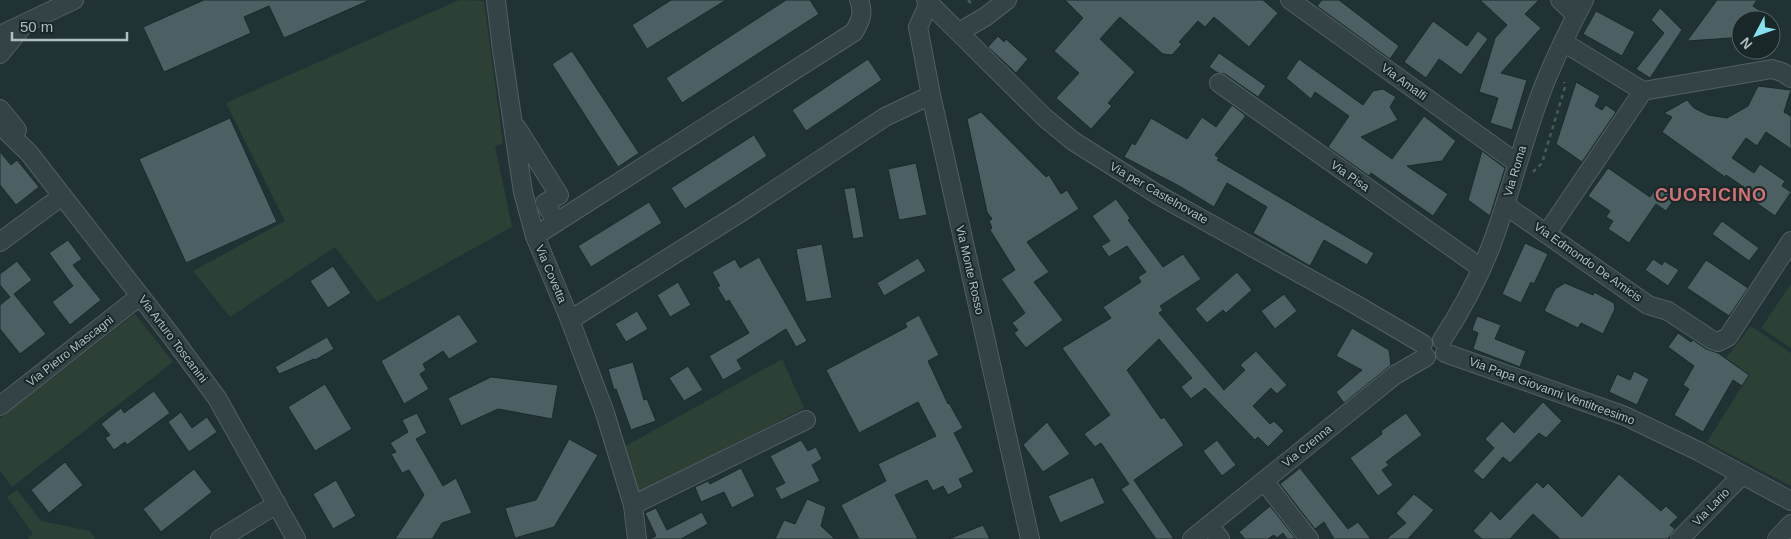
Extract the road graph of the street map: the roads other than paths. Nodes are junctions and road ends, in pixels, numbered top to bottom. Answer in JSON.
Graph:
{"nodes":[{"id":1,"x":496,"y":0,"type":"edge"},
{"id":2,"x":859,"y":0,"type":"edge"},
{"id":3,"x":1007,"y":0,"type":"edge"},
{"id":4,"x":1290,"y":0,"type":"edge"},
{"id":5,"x":1560,"y":0,"type":"edge"},
{"id":6,"x":71,"y":1,"type":"edge"},
{"id":7,"x":928,"y":2,"type":"edge"},
{"id":8,"x":1580,"y":8,"type":"edge"},
{"id":9,"x":26,"y":22,"type":"junction"},
{"id":10,"x":959,"y":32,"type":"junction"},
{"id":11,"x":0,"y":35,"type":"edge"},
{"id":12,"x":1563,"y":42,"type":"junction"},
{"id":13,"x":0,"y":54,"type":"edge"},
{"id":14,"x":1791,"y":78,"type":"edge"},
{"id":15,"x":1219,"y":83,"type":"dead end"},
{"id":16,"x":1643,"y":91,"type":"junction"},
{"id":17,"x":931,"y":95,"type":"junction"},
{"id":18,"x":0,"y":109,"type":"edge"},
{"id":19,"x":513,"y":122,"type":"junction"},
{"id":20,"x":0,"y":125,"type":"edge"},
{"id":21,"x":29,"y":153,"type":"junction"},
{"id":22,"x":1517,"y":163,"type":"junction"},
{"id":23,"x":62,"y":196,"type":"junction"},
{"id":24,"x":545,"y":203,"type":"junction"},
{"id":25,"x":1505,"y":205,"type":"junction"},
{"id":26,"x":529,"y":213,"type":"junction"},
{"id":27,"x":557,"y":222,"type":"junction"},
{"id":28,"x":1547,"y":233,"type":"junction"},
{"id":29,"x":535,"y":236,"type":"junction"},
{"id":30,"x":1791,"y":241,"type":"edge"},
{"id":31,"x":0,"y":242,"type":"edge"},
{"id":32,"x":1482,"y":268,"type":"junction"},
{"id":33,"x":140,"y":296,"type":"junction"},
{"id":34,"x":570,"y":320,"type":"junction"},
{"id":35,"x":1444,"y":346,"type":"junction"},
{"id":36,"x":1425,"y":350,"type":"junction"},
{"id":37,"x":0,"y":406,"type":"edge"},
{"id":38,"x":806,"y":420,"type":"dead end"},
{"id":39,"x":1742,"y":475,"type":"junction"},
{"id":40,"x":1264,"y":481,"type":"junction"},
{"id":41,"x":1791,"y":501,"type":"edge"},
{"id":42,"x":277,"y":504,"type":"junction"},
{"id":43,"x":633,"y":505,"type":"junction"},
{"id":44,"x":1791,"y":524,"type":"edge"},
{"id":45,"x":1209,"y":525,"type":"junction"},
{"id":46,"x":220,"y":539,"type":"edge"},
{"id":47,"x":296,"y":539,"type":"edge"},
{"id":48,"x":637,"y":539,"type":"edge"},
{"id":49,"x":1030,"y":539,"type":"edge"},
{"id":50,"x":1192,"y":539,"type":"edge"},
{"id":51,"x":1220,"y":539,"type":"edge"},
{"id":52,"x":1309,"y":539,"type":"edge"},
{"id":53,"x":1680,"y":539,"type":"edge"},
{"id":54,"x":1777,"y":539,"type":"edge"}],
"edges":[{"from":1,"to":19,"type":"street","name":"Via Covetta"},
{"from":2,"to":27,"type":"street"},
{"from":3,"to":10,"type":"street"},
{"from":4,"to":22,"type":"street","name":"Via Amalfi"},
{"from":5,"to":8,"type":"street"},
{"from":6,"to":9,"type":"street"},
{"from":7,"to":10,"type":"street","name":"Via per Castelnovate"},
{"from":7,"to":17,"type":"street","name":"Via Monte Rosso"},
{"from":8,"to":12,"type":"street","name":"Via Roma"},
{"from":9,"to":11,"type":"street"},
{"from":9,"to":13,"type":"street"},
{"from":10,"to":36,"type":"street","name":"Via per Castelnovate"},
{"from":12,"to":16,"type":"street"},
{"from":12,"to":22,"type":"street","name":"Via Roma"},
{"from":14,"to":16,"type":"street"},
{"from":15,"to":32,"type":"street","name":"Via Pisa"},
{"from":16,"to":28,"type":"street"},
{"from":17,"to":34,"type":"street"},
{"from":17,"to":49,"type":"street","name":"Via Monte Rosso"},
{"from":18,"to":21,"type":"street"},
{"from":19,"to":24,"type":"street"},
{"from":19,"to":26,"type":"street","name":"Via Covetta"},
{"from":20,"to":21,"type":"street"},
{"from":21,"to":23,"type":"street","name":"Via Arturo Toscanini"},
{"from":22,"to":25,"type":"street","name":"Via Roma"},
{"from":23,"to":31,"type":"street"},
{"from":23,"to":33,"type":"street","name":"Via Arturo Toscanini"},
{"from":24,"to":26,"type":"street"},
{"from":24,"to":27,"type":"street"},
{"from":25,"to":28,"type":"street","name":"Via Edmondo De Amicis"},
{"from":25,"to":32,"type":"street","name":"Via Roma"},
{"from":26,"to":29,"type":"street","name":"Via Covetta"},
{"from":27,"to":29,"type":"street"},
{"from":28,"to":30,"type":"street","name":"Via Edmondo De Amicis"},
{"from":29,"to":34,"type":"street","name":"Via Covetta"},
{"from":32,"to":35,"type":"street","name":"Via Roma"},
{"from":33,"to":37,"type":"street","name":"Via Pietro Mascagni"},
{"from":33,"to":42,"type":"street","name":"Via Arturo Toscanini"},
{"from":34,"to":43,"type":"street","name":"Via Covetta"},
{"from":35,"to":36,"type":"street"},
{"from":35,"to":39,"type":"street","name":"Via Papa Giovanni Ventitreesimo"},
{"from":36,"to":40,"type":"street","name":"Via Crenna"},
{"from":38,"to":43,"type":"street"},
{"from":39,"to":41,"type":"street","name":"Via Papa Giovanni Ventitreesimo"},
{"from":39,"to":53,"type":"street","name":"Via Lario"},
{"from":40,"to":45,"type":"street","name":"Via Crenna"},
{"from":40,"to":52,"type":"street"},
{"from":42,"to":46,"type":"street"},
{"from":42,"to":47,"type":"street","name":"Via Arturo Toscanini"},
{"from":43,"to":48,"type":"street","name":"Via Covetta"},
{"from":44,"to":54,"type":"street"},
{"from":45,"to":50,"type":"street","name":"Via Crenna"},
{"from":45,"to":51,"type":"street"}]}
